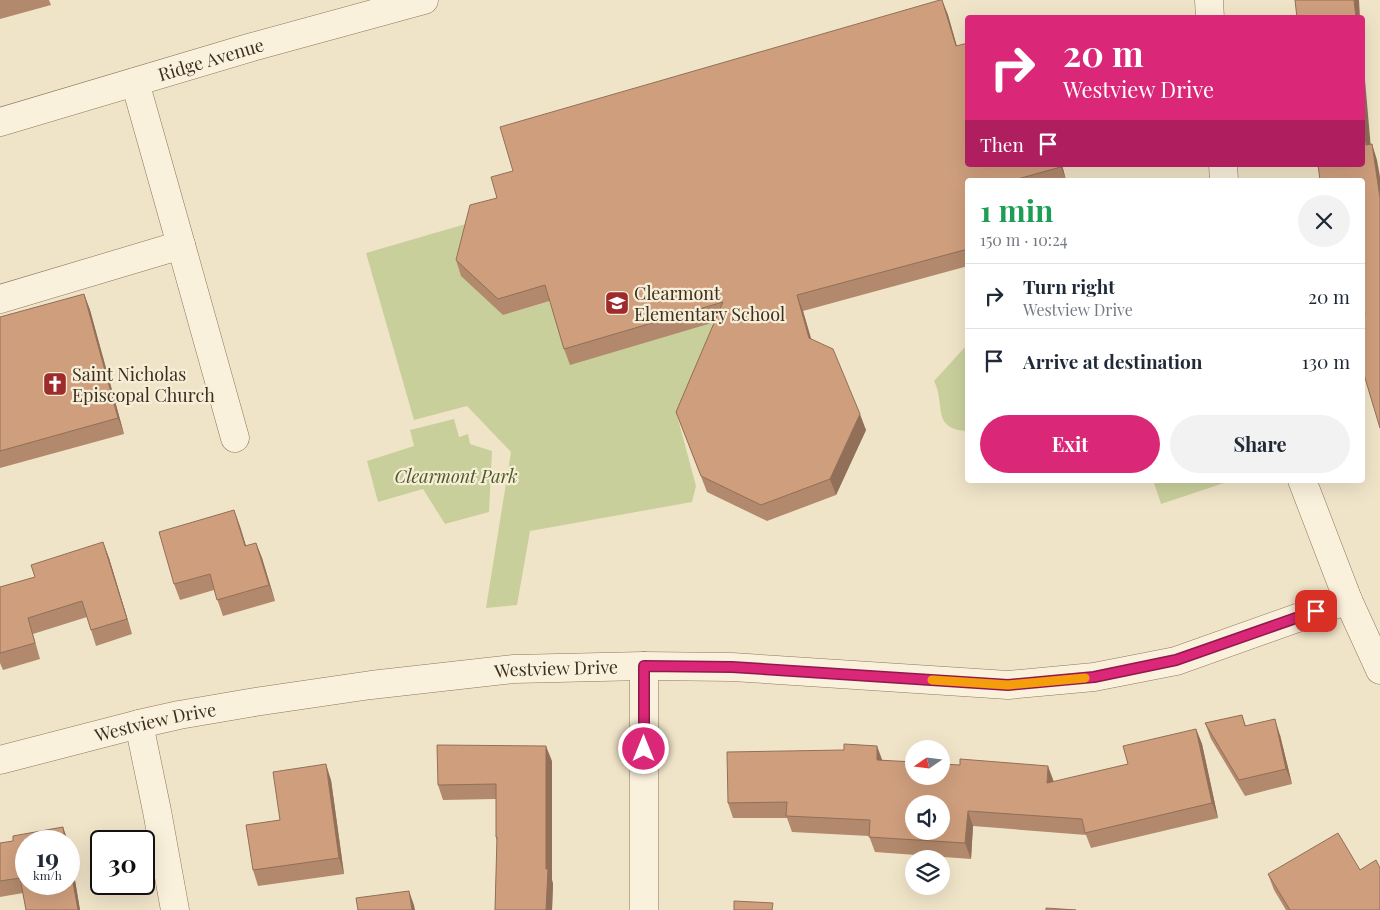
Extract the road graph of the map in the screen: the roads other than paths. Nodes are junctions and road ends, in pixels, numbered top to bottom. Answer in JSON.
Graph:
{"nodes":[{"id":1,"x":424,"y":0,"type":"edge"},
{"id":2,"x":1210,"y":0,"type":"edge"},
{"id":3,"x":1210,"y":15,"type":"edge"},
{"id":4,"x":135,"y":82,"type":"junction"},
{"id":5,"x":0,"y":122,"type":"edge"},
{"id":6,"x":181,"y":245,"type":"junction"},
{"id":7,"x":0,"y":299,"type":"edge"},
{"id":8,"x":235,"y":438,"type":"dead end"},
{"id":9,"x":1303,"y":483,"type":"edge"},
{"id":10,"x":1348,"y":600,"type":"junction"},
{"id":11,"x":644,"y":666,"type":"junction"},
{"id":12,"x":1380,"y":670,"type":"edge"},
{"id":13,"x":138,"y":724,"type":"junction"},
{"id":14,"x":0,"y":760,"type":"edge"},
{"id":15,"x":175,"y":910,"type":"edge"},
{"id":16,"x":644,"y":910,"type":"edge"}],
"edges":[{"from":1,"to":4,"type":"street","name":"Ridge Avenue"},
{"from":2,"to":3,"type":"street"},
{"from":4,"to":5,"type":"street","name":"Ridge Avenue"},
{"from":4,"to":6,"type":"street"},
{"from":6,"to":7,"type":"street"},
{"from":6,"to":8,"type":"street"},
{"from":9,"to":10,"type":"street"},
{"from":10,"to":11,"type":"street","name":"Westview Drive"},
{"from":10,"to":12,"type":"street"},
{"from":11,"to":13,"type":"street","name":"Westview Drive"},
{"from":11,"to":16,"type":"street"},
{"from":13,"to":14,"type":"street","name":"Westview Drive"},
{"from":13,"to":15,"type":"street"}]}
